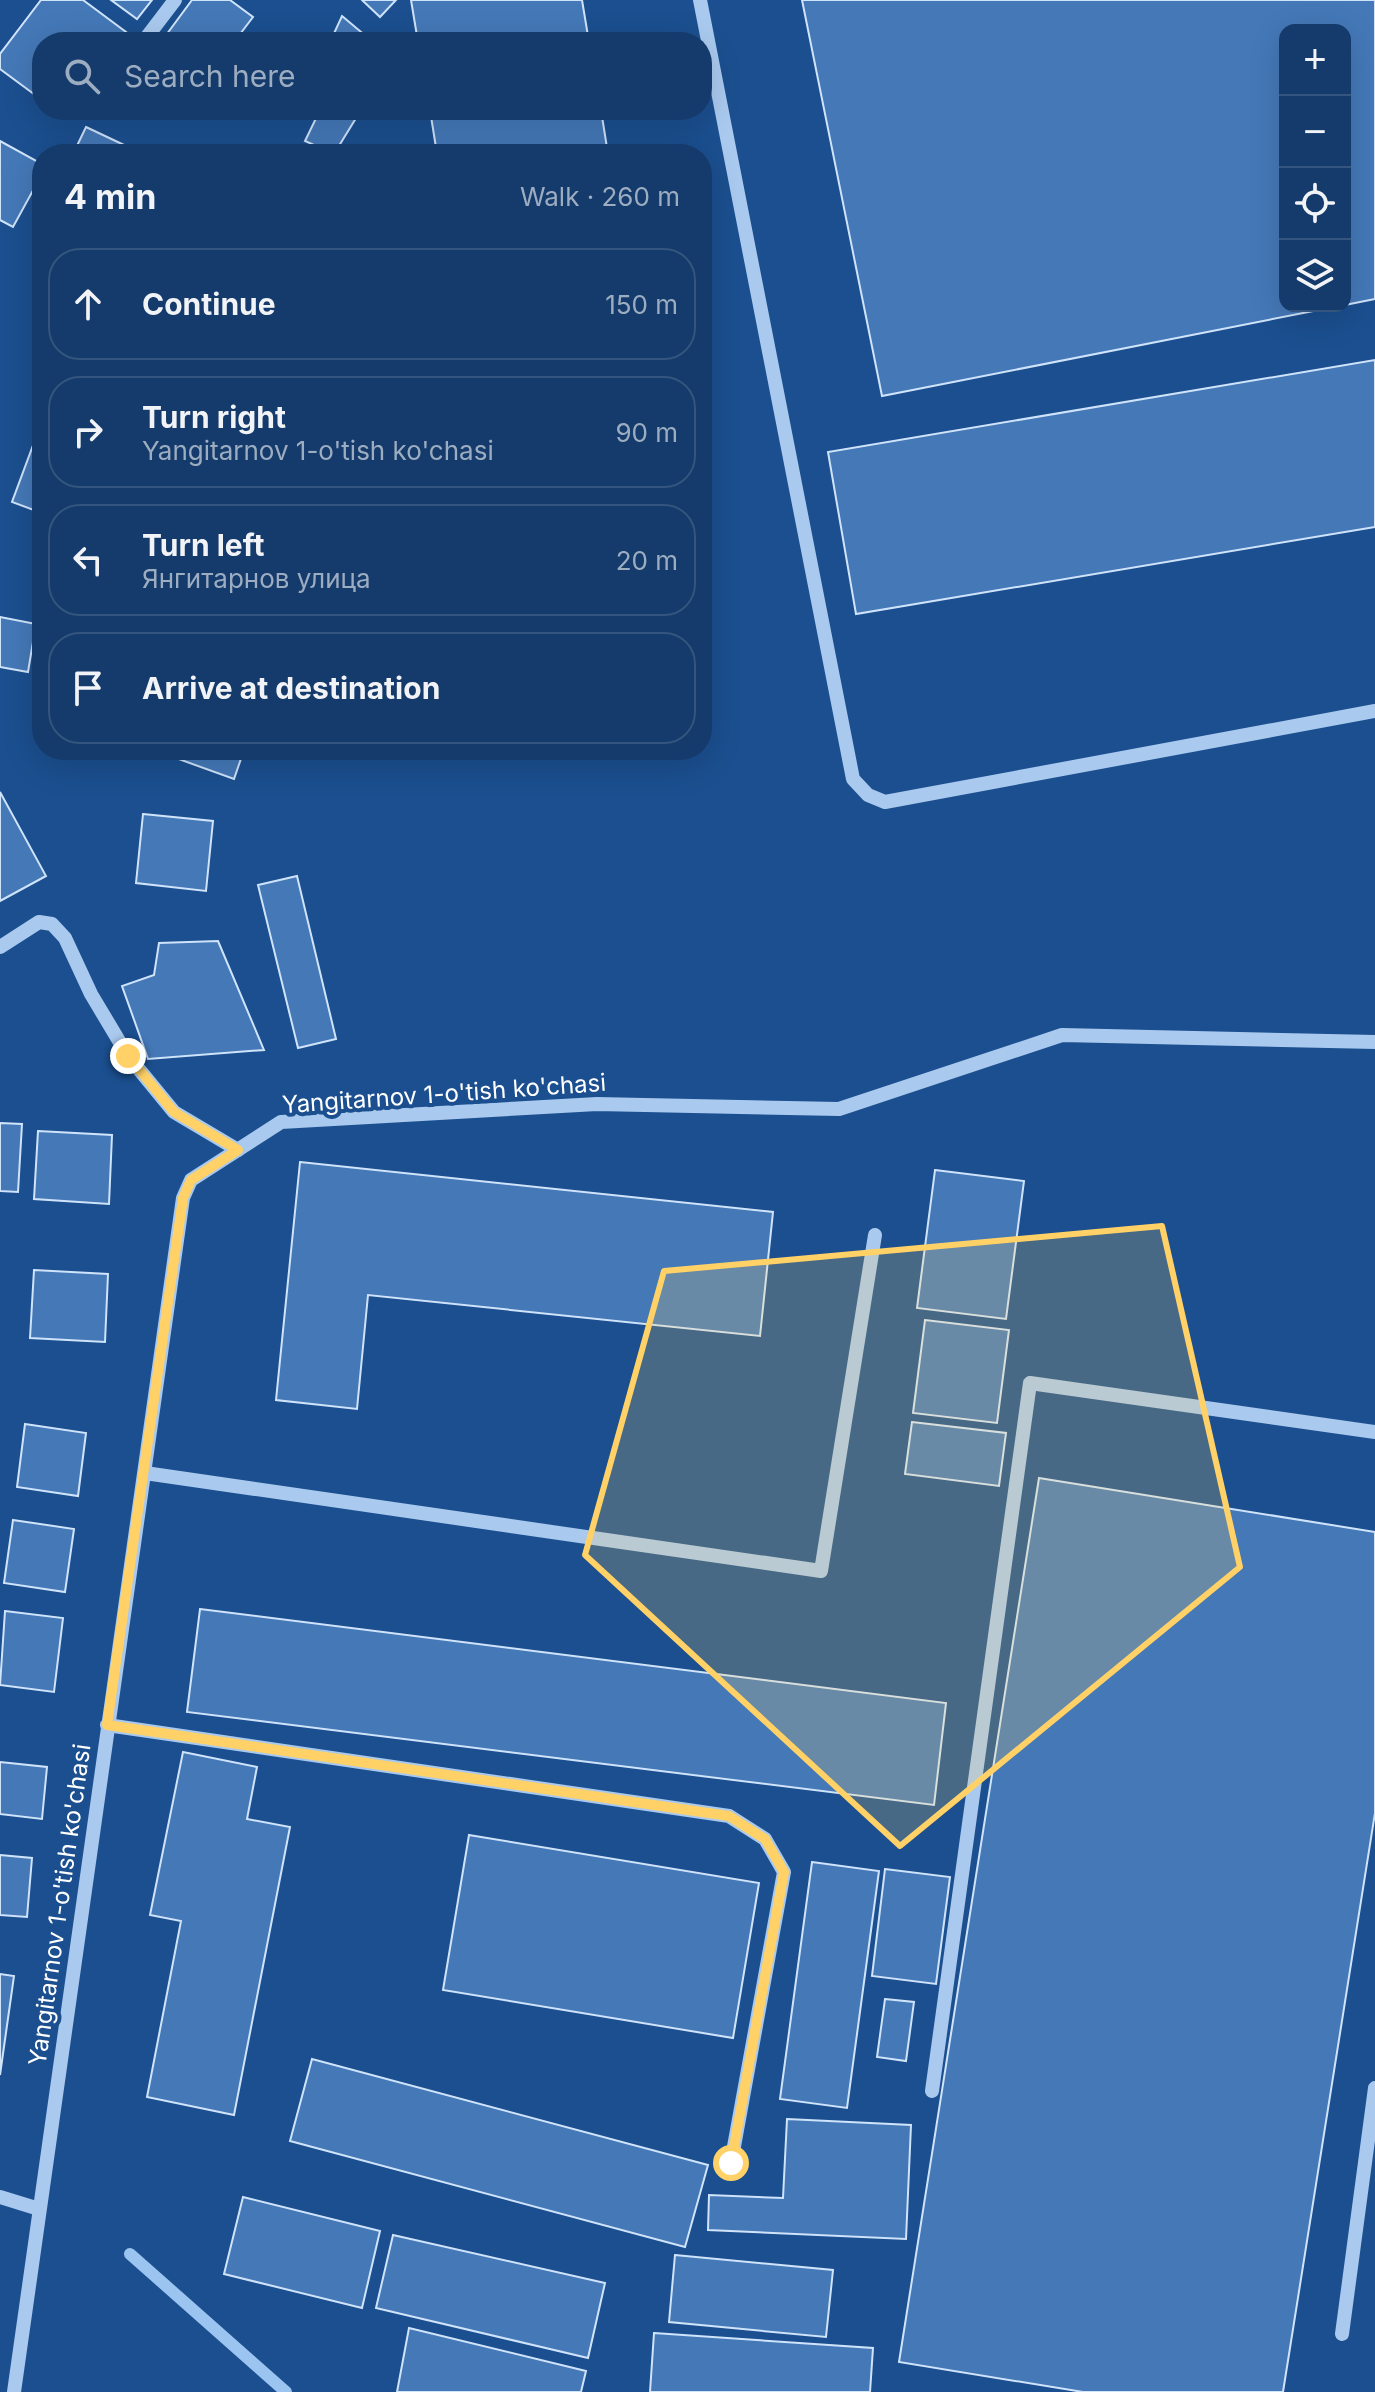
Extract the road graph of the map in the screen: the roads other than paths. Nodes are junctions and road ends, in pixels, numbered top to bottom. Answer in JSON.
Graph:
{"nodes":[{"id":1,"x":175,"y":0,"type":"edge"},
{"id":2,"x":700,"y":0,"type":"edge"},
{"id":3,"x":151,"y":32,"type":"edge"},
{"id":4,"x":706,"y":32,"type":"edge"},
{"id":5,"x":712,"y":61,"type":"edge"},
{"id":6,"x":1375,"y":711,"type":"edge"},
{"id":7,"x":0,"y":947,"type":"edge"},
{"id":8,"x":1375,"y":1042,"type":"edge"},
{"id":9,"x":238,"y":1150,"type":"junction"},
{"id":10,"x":875,"y":1235,"type":"dead end"},
{"id":11,"x":1375,"y":1432,"type":"edge"},
{"id":12,"x":145,"y":1473,"type":"junction"},
{"id":13,"x":107,"y":1725,"type":"junction"},
{"id":14,"x":1375,"y":2088,"type":"edge"},
{"id":15,"x":932,"y":2091,"type":"dead end"},
{"id":16,"x":731,"y":2163,"type":"dead end"},
{"id":17,"x":0,"y":2197,"type":"edge"},
{"id":18,"x":39,"y":2209,"type":"junction"},
{"id":19,"x":1342,"y":2334,"type":"dead end"},
{"id":20,"x":14,"y":2392,"type":"edge"}],
"edges":[{"from":1,"to":3,"type":"street"},
{"from":2,"to":4,"type":"street"},
{"from":5,"to":6,"type":"street"},
{"from":7,"to":9,"type":"street"},
{"from":8,"to":9,"type":"street","name":"Yangitarnov 1-o'tish ko'chasi"},
{"from":9,"to":12,"type":"street","name":"Yangitarnov 1-o'tish ko'chasi"},
{"from":10,"to":12,"type":"street"},
{"from":11,"to":15,"type":"street"},
{"from":12,"to":13,"type":"street","name":"Yangitarnov 1-o'tish ko'chasi"},
{"from":13,"to":16,"type":"street"},
{"from":13,"to":18,"type":"street","name":"Yangitarnov 1-o'tish ko'chasi"},
{"from":14,"to":19,"type":"street"},
{"from":17,"to":18,"type":"street"},
{"from":18,"to":20,"type":"street","name":"Yangitarnov 1-o'tish ko'chasi"}]}
